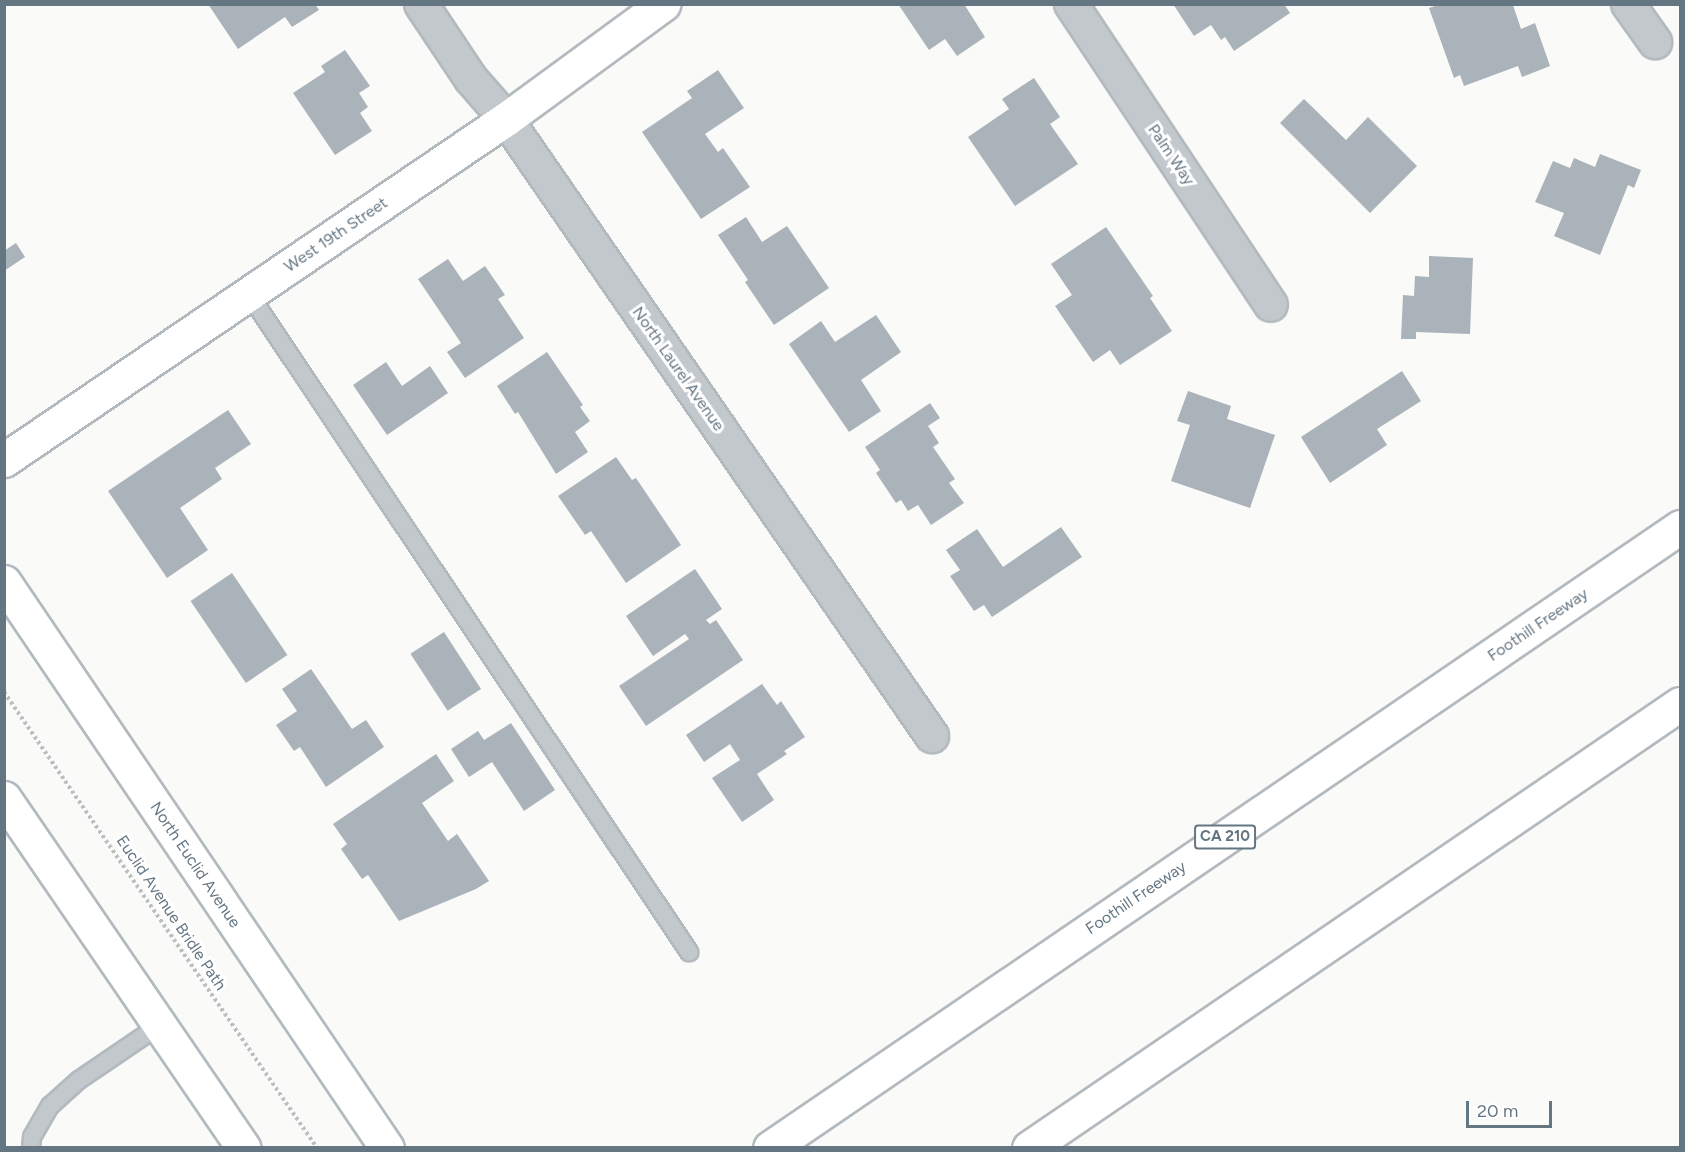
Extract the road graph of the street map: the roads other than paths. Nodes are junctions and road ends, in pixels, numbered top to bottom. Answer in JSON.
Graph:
{"nodes":[{"id":1,"x":421,"y":4,"type":"edge"},
{"id":2,"x":663,"y":4,"type":"edge"},
{"id":3,"x":1071,"y":4,"type":"edge"},
{"id":4,"x":1628,"y":4,"type":"edge"},
{"id":5,"x":1655,"y":42,"type":"dead end"},
{"id":6,"x":507,"y":119,"type":"junction"},
{"id":7,"x":249,"y":294,"type":"junction"},
{"id":8,"x":1271,"y":304,"type":"dead end"},
{"id":9,"x":4,"y":460,"type":"edge"},
{"id":10,"x":1680,"y":527,"type":"edge"},
{"id":11,"x":4,"y":582,"type":"edge"},
{"id":12,"x":1680,"y":704,"type":"edge"},
{"id":13,"x":932,"y":736,"type":"dead end"},
{"id":14,"x":4,"y":798,"type":"edge"},
{"id":15,"x":689,"y":952,"type":"dead end"},
{"id":16,"x":160,"y":1025,"type":"junction"},
{"id":17,"x":31,"y":1148,"type":"edge"},
{"id":18,"x":244,"y":1148,"type":"edge"},
{"id":19,"x":387,"y":1148,"type":"edge"},
{"id":20,"x":770,"y":1148,"type":"edge"},
{"id":21,"x":1029,"y":1148,"type":"edge"}],
"edges":[{"from":1,"to":6,"type":"street","name":"North Laurel Avenue"},
{"from":2,"to":6,"type":"main road","name":"West 19th Street"},
{"from":3,"to":8,"type":"street","name":"Palm Way"},
{"from":4,"to":5,"type":"street"},
{"from":6,"to":7,"type":"main road","name":"West 19th Street"},
{"from":6,"to":13,"type":"street","name":"North Laurel Avenue"},
{"from":7,"to":9,"type":"main road","name":"West 19th Street"},
{"from":7,"to":15,"type":"lane"},
{"from":10,"to":20,"type":"main road","name":"Foothill Freeway","number":"CA 210"},
{"from":11,"to":19,"type":"main road","name":"North Euclid Avenue"},
{"from":12,"to":21,"type":"main road"},
{"from":14,"to":16,"type":"main road"},
{"from":16,"to":17,"type":"lane"},
{"from":16,"to":18,"type":"main road"}]}
